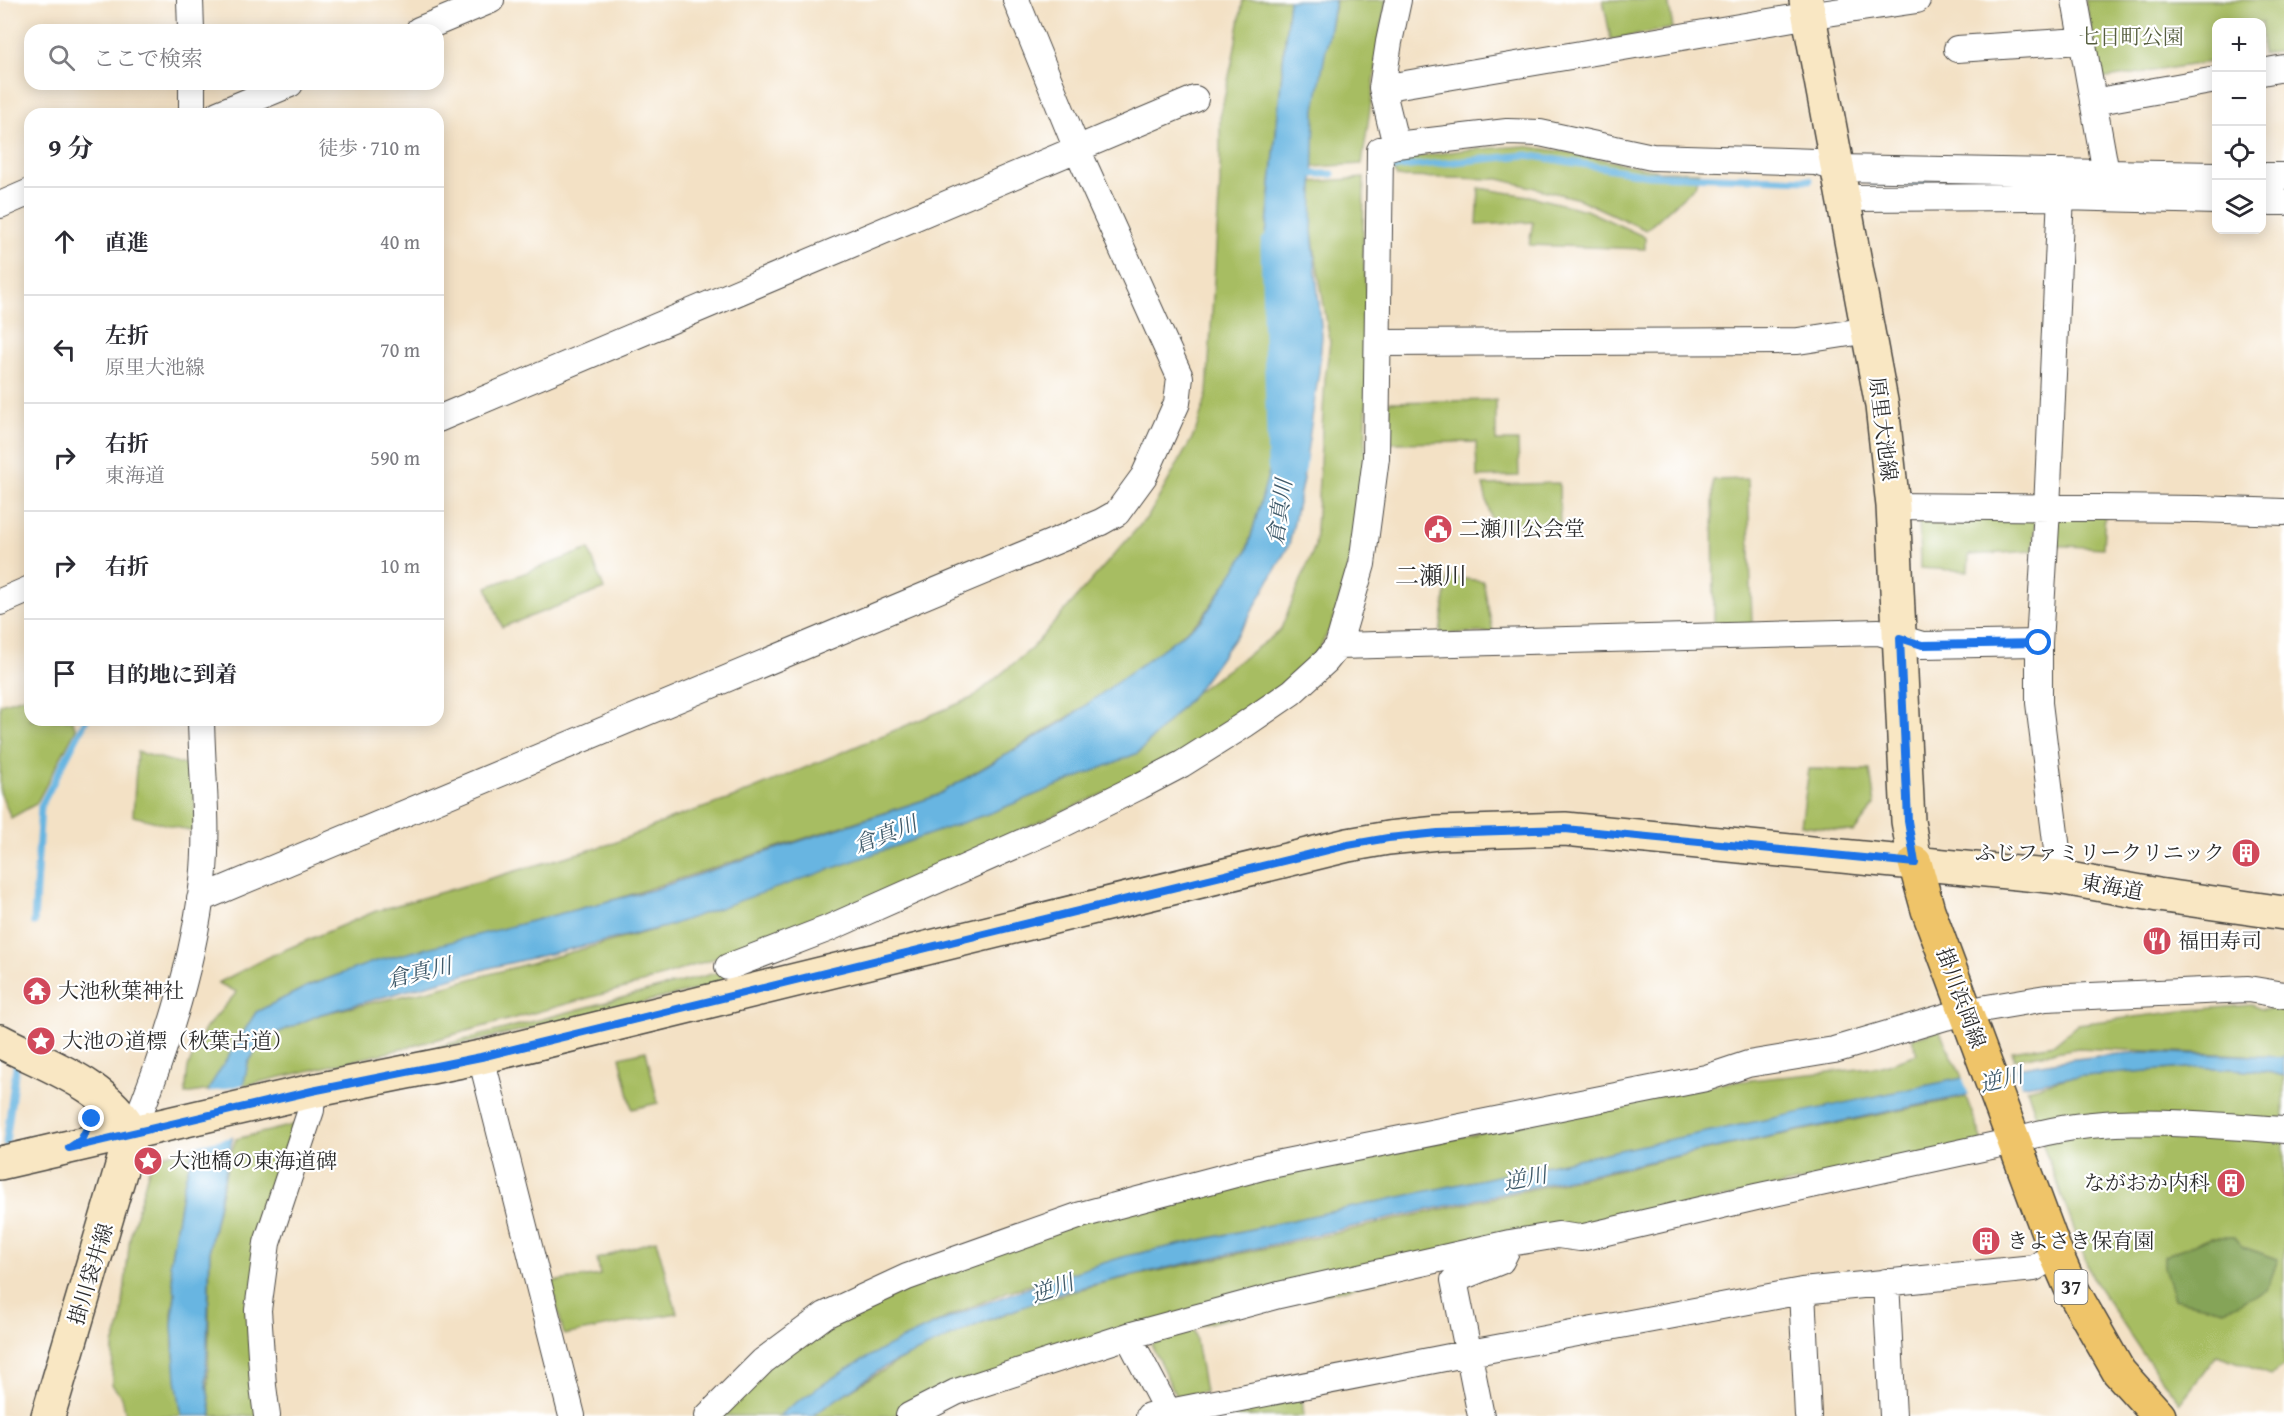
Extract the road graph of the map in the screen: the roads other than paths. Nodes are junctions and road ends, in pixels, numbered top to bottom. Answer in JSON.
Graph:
{"nodes":[{"id":1,"x":190,"y":0,"type":"edge"},
{"id":2,"x":491,"y":0,"type":"edge"},
{"id":3,"x":1016,"y":0,"type":"edge"},
{"id":4,"x":1398,"y":0,"type":"edge"},
{"id":5,"x":1917,"y":0,"type":"edge"},
{"id":6,"x":2075,"y":0,"type":"edge"},
{"id":7,"x":1808,"y":8,"type":"edge"},
{"id":8,"x":191,"y":24,"type":"edge"},
{"id":9,"x":433,"y":24,"type":"edge"},
{"id":10,"x":2081,"y":41,"type":"junction"},
{"id":11,"x":1957,"y":49,"type":"dead end"},
{"id":12,"x":2284,"y":68,"type":"edge"},
{"id":13,"x":2266,"y":71,"type":"edge"},
{"id":14,"x":2212,"y":81,"type":"edge"},
{"id":15,"x":1382,"y":88,"type":"junction"},
{"id":16,"x":192,"y":90,"type":"edge"},
{"id":17,"x":276,"y":90,"type":"edge"},
{"id":18,"x":1195,"y":99,"type":"dead end"},
{"id":19,"x":2093,"y":102,"type":"junction"},
{"id":20,"x":192,"y":108,"type":"edge"},
{"id":21,"x":232,"y":108,"type":"edge"},
{"id":22,"x":1396,"y":145,"type":"junction"},
{"id":23,"x":1077,"y":149,"type":"junction"},
{"id":24,"x":2106,"y":173,"type":"junction"},
{"id":25,"x":2212,"y":175,"type":"edge"},
{"id":26,"x":2266,"y":176,"type":"edge"},
{"id":27,"x":2284,"y":176,"type":"edge"},
{"id":28,"x":1840,"y":183,"type":"junction"},
{"id":29,"x":2061,"y":185,"type":"junction"},
{"id":30,"x":24,"y":195,"type":"edge"},
{"id":31,"x":2212,"y":200,"type":"edge"},
{"id":32,"x":2266,"y":202,"type":"edge"},
{"id":33,"x":2284,"y":202,"type":"edge"},
{"id":34,"x":0,"y":205,"type":"edge"},
{"id":35,"x":1869,"y":330,"type":"junction"},
{"id":36,"x":1379,"y":343,"type":"junction"},
{"id":37,"x":444,"y":416,"type":"edge"},
{"id":38,"x":1893,"y":506,"type":"junction"},
{"id":39,"x":2047,"y":509,"type":"junction"},
{"id":40,"x":2284,"y":512,"type":"edge"},
{"id":41,"x":24,"y":592,"type":"edge"},
{"id":42,"x":0,"y":602,"type":"edge"},
{"id":43,"x":1900,"y":638,"type":"junction"},
{"id":44,"x":2039,"y":643,"type":"junction"},
{"id":45,"x":1338,"y":646,"type":"junction"},
{"id":46,"x":201,"y":726,"type":"edge"},
{"id":47,"x":1915,"y":863,"type":"junction"},
{"id":48,"x":2058,"y":877,"type":"junction"},
{"id":49,"x":200,"y":899,"type":"junction"},
{"id":50,"x":2284,"y":913,"type":"edge"},
{"id":51,"x":728,"y":967,"type":"dead end"},
{"id":52,"x":2284,"y":995,"type":"edge"},
{"id":53,"x":1968,"y":1017,"type":"junction"},
{"id":54,"x":0,"y":1041,"type":"edge"},
{"id":55,"x":481,"y":1057,"type":"junction"},
{"id":56,"x":83,"y":1083,"type":"junction"},
{"id":57,"x":303,"y":1093,"type":"junction"},
{"id":58,"x":146,"y":1129,"type":"junction"},
{"id":59,"x":2284,"y":1130,"type":"edge"},
{"id":60,"x":2013,"y":1137,"type":"junction"},
{"id":61,"x":69,"y":1148,"type":"junction"},
{"id":62,"x":0,"y":1163,"type":"edge"},
{"id":63,"x":1510,"y":1243,"type":"junction"},
{"id":64,"x":2056,"y":1254,"type":"junction"},
{"id":65,"x":1886,"y":1281,"type":"junction"},
{"id":66,"x":1802,"y":1292,"type":"junction"},
{"id":67,"x":1128,"y":1336,"type":"junction"},
{"id":68,"x":1470,"y":1353,"type":"junction"},
{"id":69,"x":1163,"y":1415,"type":"edge"},
{"id":70,"x":48,"y":1416,"type":"edge"},
{"id":71,"x":267,"y":1416,"type":"edge"},
{"id":72,"x":572,"y":1416,"type":"edge"},
{"id":73,"x":708,"y":1416,"type":"edge"},
{"id":74,"x":909,"y":1416,"type":"edge"},
{"id":75,"x":1482,"y":1416,"type":"edge"},
{"id":76,"x":1808,"y":1416,"type":"edge"},
{"id":77,"x":1893,"y":1416,"type":"edge"},
{"id":78,"x":2158,"y":1416,"type":"edge"}],
"edges":[{"from":1,"to":8,"type":"street"},
{"from":2,"to":9,"type":"street"},
{"from":3,"to":23,"type":"street"},
{"from":4,"to":15,"type":"street"},
{"from":5,"to":7,"type":"street"},
{"from":6,"to":10,"type":"street"},
{"from":7,"to":15,"type":"street"},
{"from":7,"to":28,"type":"main road","name":"原里大池線"},
{"from":10,"to":11,"type":"street"},
{"from":10,"to":19,"type":"street"},
{"from":12,"to":13,"type":"street"},
{"from":14,"to":19,"type":"street"},
{"from":15,"to":22,"type":"street"},
{"from":16,"to":20,"type":"street"},
{"from":17,"to":21,"type":"street"},
{"from":18,"to":23,"type":"street"},
{"from":19,"to":24,"type":"street"},
{"from":22,"to":28,"type":"street"},
{"from":22,"to":36,"type":"street"},
{"from":23,"to":37,"type":"street"},
{"from":23,"to":49,"type":"street"},
{"from":24,"to":25,"type":"street"},
{"from":24,"to":29,"type":"street"},
{"from":26,"to":27,"type":"street"},
{"from":28,"to":29,"type":"street"},
{"from":28,"to":35,"type":"main road","name":"原里大池線"},
{"from":29,"to":31,"type":"street"},
{"from":29,"to":39,"type":"street"},
{"from":30,"to":34,"type":"street"},
{"from":32,"to":33,"type":"street"},
{"from":35,"to":36,"type":"street"},
{"from":35,"to":38,"type":"main road","name":"原里大池線"},
{"from":36,"to":45,"type":"street"},
{"from":38,"to":39,"type":"street"},
{"from":38,"to":43,"type":"main road","name":"原里大池線"},
{"from":39,"to":40,"type":"street"},
{"from":39,"to":44,"type":"street"},
{"from":41,"to":42,"type":"street"},
{"from":43,"to":44,"type":"street"},
{"from":43,"to":45,"type":"street"},
{"from":43,"to":47,"type":"main road","name":"原里大池線"},
{"from":44,"to":48,"type":"street"},
{"from":45,"to":51,"type":"street"},
{"from":46,"to":49,"type":"street"},
{"from":47,"to":48,"type":"main road","name":"東海道"},
{"from":47,"to":53,"type":"main road","name":"掛川浜岡線","number":"37"},
{"from":47,"to":55,"type":"main road","name":"東海道"},
{"from":48,"to":50,"type":"main road","name":"東海道"},
{"from":49,"to":58,"type":"street"},
{"from":52,"to":53,"type":"street"},
{"from":53,"to":60,"type":"main road","name":"掛川浜岡線","number":"37"},
{"from":53,"to":73,"type":"street"},
{"from":54,"to":56,"type":"main road"},
{"from":55,"to":57,"type":"main road","name":"東海道"},
{"from":55,"to":72,"type":"street"},
{"from":56,"to":58,"type":"main road"},
{"from":56,"to":61,"type":"main road"},
{"from":57,"to":58,"type":"main road","name":"東海道"},
{"from":57,"to":71,"type":"street"},
{"from":58,"to":61,"type":"main road","name":"東海道"},
{"from":58,"to":70,"type":"main road","name":"掛川袋井線"},
{"from":59,"to":60,"type":"street"},
{"from":60,"to":63,"type":"street"},
{"from":60,"to":64,"type":"main road","name":"掛川浜岡線","number":"37"},
{"from":61,"to":62,"type":"main road","name":"東海道"},
{"from":63,"to":67,"type":"street"},
{"from":63,"to":68,"type":"street"},
{"from":64,"to":65,"type":"street"},
{"from":64,"to":78,"type":"main road","name":"掛川浜岡線","number":"37"},
{"from":65,"to":66,"type":"street"},
{"from":65,"to":77,"type":"street"},
{"from":66,"to":68,"type":"street"},
{"from":66,"to":76,"type":"street"},
{"from":67,"to":69,"type":"street"},
{"from":67,"to":74,"type":"street"},
{"from":68,"to":69,"type":"street"},
{"from":68,"to":75,"type":"street"}]}
